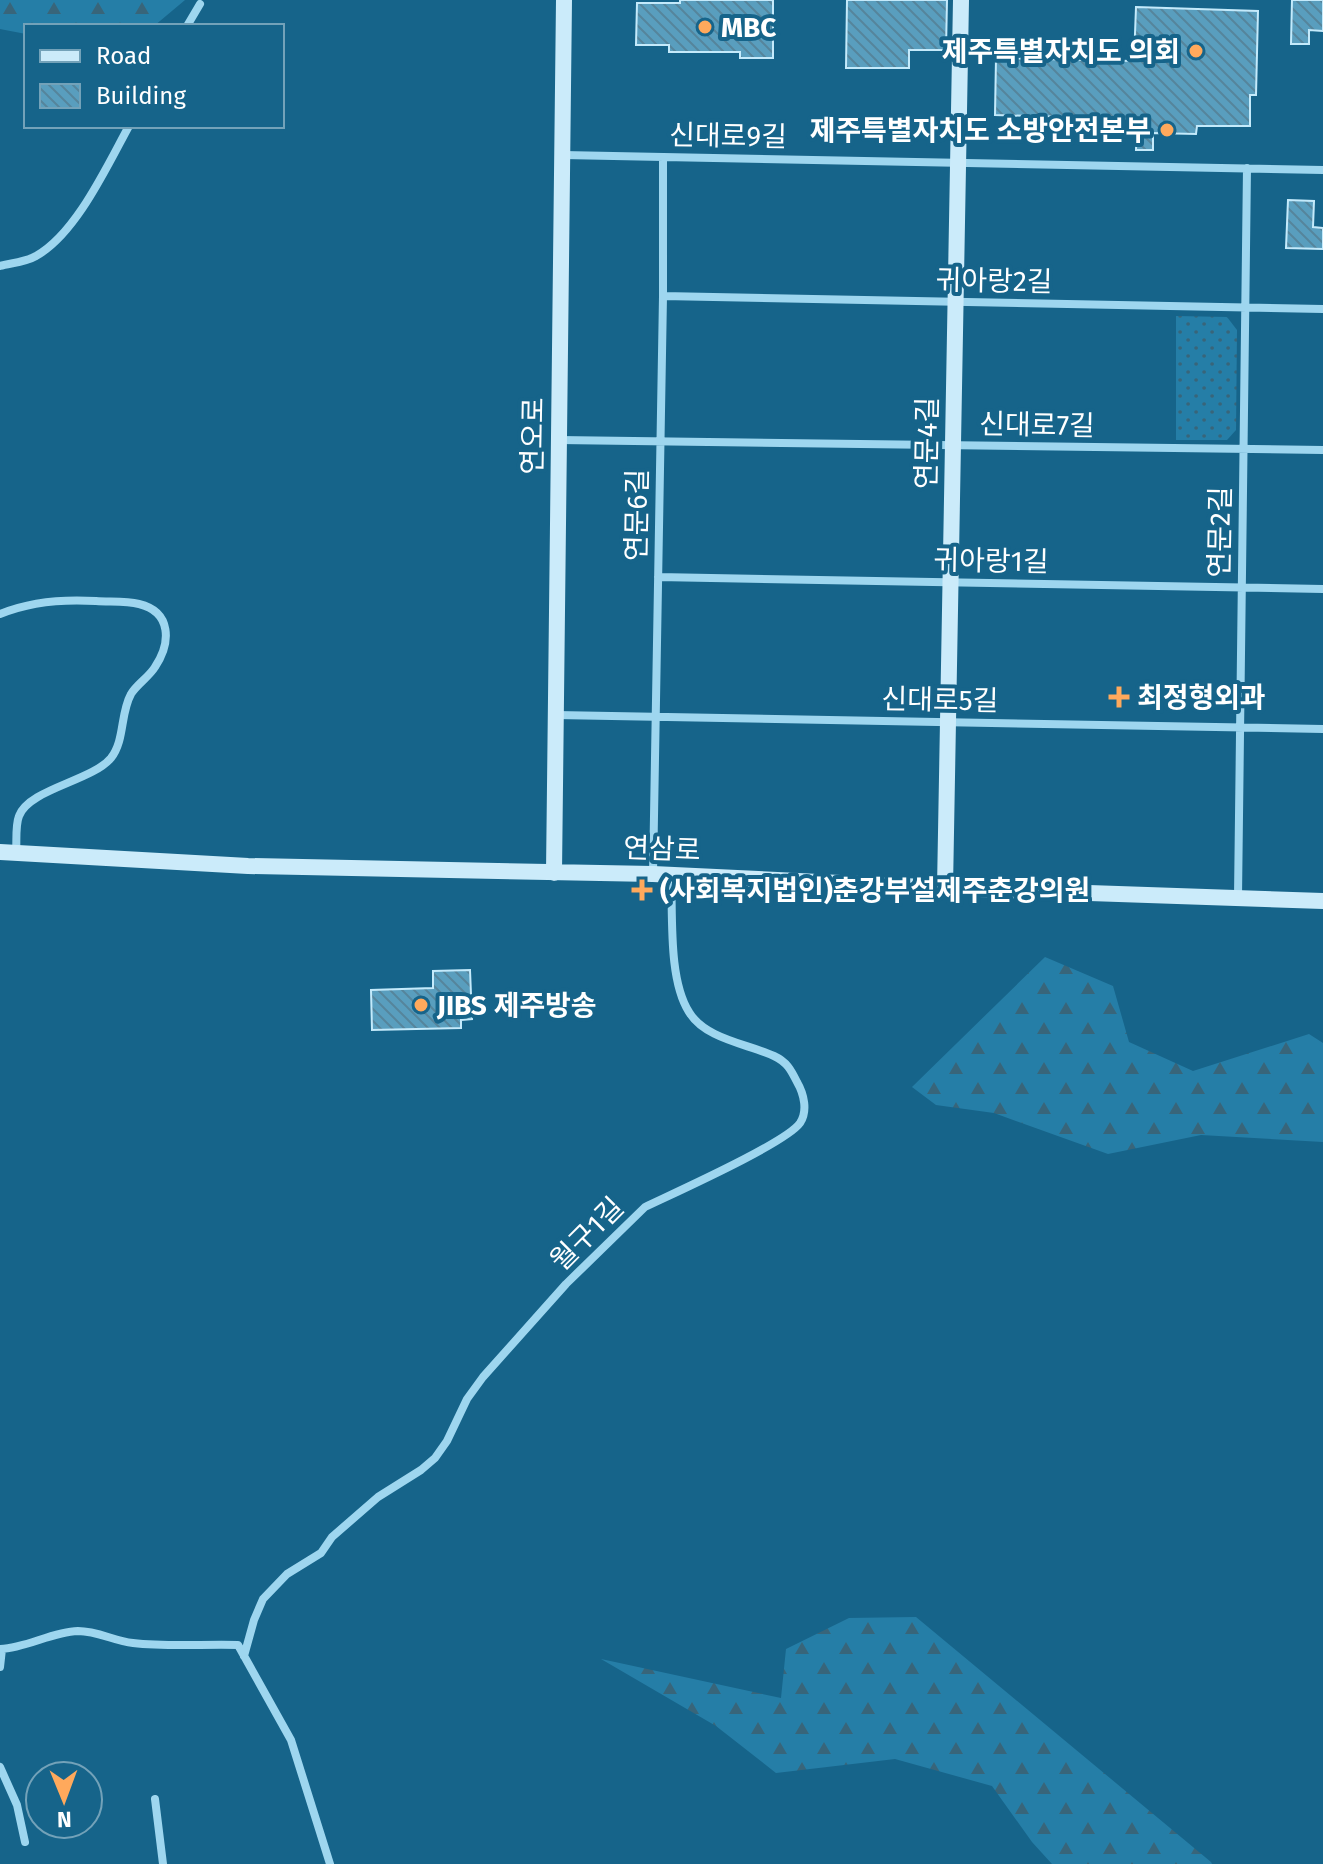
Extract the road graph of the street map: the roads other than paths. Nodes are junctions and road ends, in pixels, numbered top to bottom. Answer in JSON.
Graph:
{"nodes":[{"id":1,"x":564,"y":0,"type":"edge"},
{"id":2,"x":961,"y":0,"type":"edge"},
{"id":3,"x":200,"y":4,"type":"dead end"},
{"id":4,"x":188,"y":24,"type":"edge"},
{"id":5,"x":128,"y":128,"type":"edge"},
{"id":6,"x":563,"y":155,"type":"junction"},
{"id":7,"x":663,"y":157,"type":"junction"},
{"id":8,"x":958,"y":163,"type":"junction"},
{"id":9,"x":1247,"y":168,"type":"junction"},
{"id":10,"x":1323,"y":170,"type":"edge"},
{"id":11,"x":0,"y":266,"type":"edge"},
{"id":12,"x":663,"y":296,"type":"junction"},
{"id":13,"x":956,"y":302,"type":"junction"},
{"id":14,"x":1245,"y":308,"type":"junction"},
{"id":15,"x":1323,"y":309,"type":"edge"},
{"id":16,"x":559,"y":440,"type":"junction"},
{"id":17,"x":660,"y":441,"type":"junction"},
{"id":18,"x":953,"y":446,"type":"junction"},
{"id":19,"x":1243,"y":449,"type":"junction"},
{"id":20,"x":1323,"y":450,"type":"edge"},
{"id":21,"x":658,"y":577,"type":"junction"},
{"id":22,"x":951,"y":582,"type":"junction"},
{"id":23,"x":1242,"y":588,"type":"junction"},
{"id":24,"x":1323,"y":589,"type":"edge"},
{"id":25,"x":0,"y":614,"type":"edge"},
{"id":26,"x":555,"y":715,"type":"junction"},
{"id":27,"x":655,"y":717,"type":"junction"},
{"id":28,"x":948,"y":722,"type":"junction"},
{"id":29,"x":1240,"y":728,"type":"junction"},
{"id":30,"x":1323,"y":729,"type":"edge"},
{"id":31,"x":8,"y":852,"type":"edge"},
{"id":32,"x":554,"y":873,"type":"junction"},
{"id":33,"x":653,"y":874,"type":"junction"},
{"id":34,"x":671,"y":875,"type":"junction"},
{"id":35,"x":945,"y":888,"type":"junction"},
{"id":36,"x":1238,"y":897,"type":"junction"},
{"id":37,"x":1323,"y":901,"type":"edge"},
{"id":38,"x":1,"y":1649,"type":"edge"},
{"id":39,"x":244,"y":1656,"type":"junction"},
{"id":40,"x":0,"y":1667,"type":"edge"},
{"id":41,"x":0,"y":1767,"type":"edge"},
{"id":42,"x":155,"y":1799,"type":"dead end"},
{"id":43,"x":25,"y":1842,"type":"dead end"},
{"id":44,"x":163,"y":1864,"type":"edge"},
{"id":45,"x":330,"y":1864,"type":"edge"}],
"edges":[{"from":1,"to":6,"type":"street","name":"연오로"},
{"from":2,"to":8,"type":"street","name":"연문4길"},
{"from":3,"to":4,"type":"street"},
{"from":5,"to":11,"type":"street"},
{"from":6,"to":7,"type":"street","name":"신대로9길"},
{"from":6,"to":16,"type":"street","name":"연오로"},
{"from":7,"to":8,"type":"street","name":"신대로9길"},
{"from":7,"to":12,"type":"street","name":"연문6길"},
{"from":8,"to":9,"type":"street","name":"신대로9길"},
{"from":8,"to":13,"type":"street","name":"연문4길"},
{"from":9,"to":10,"type":"street","name":"신대로9길"},
{"from":9,"to":14,"type":"street","name":"연문2길"},
{"from":12,"to":13,"type":"street","name":"귀아랑2길"},
{"from":12,"to":17,"type":"street","name":"연문6길"},
{"from":13,"to":14,"type":"street","name":"귀아랑2길"},
{"from":13,"to":18,"type":"street","name":"연문4길"},
{"from":14,"to":15,"type":"street","name":"귀아랑2길"},
{"from":14,"to":19,"type":"street","name":"연문2길"},
{"from":16,"to":17,"type":"street","name":"신대로7길"},
{"from":16,"to":26,"type":"street","name":"연오로"},
{"from":17,"to":18,"type":"street","name":"신대로7길"},
{"from":17,"to":21,"type":"street","name":"연문6길"},
{"from":18,"to":19,"type":"street","name":"신대로7길"},
{"from":18,"to":22,"type":"street","name":"연문4길"},
{"from":19,"to":20,"type":"street","name":"신대로7길"},
{"from":19,"to":23,"type":"street","name":"연문2길"},
{"from":21,"to":22,"type":"street","name":"귀아랑1길"},
{"from":21,"to":27,"type":"street","name":"연문6길"},
{"from":22,"to":23,"type":"street","name":"귀아랑1길"},
{"from":22,"to":28,"type":"street","name":"연문4길"},
{"from":23,"to":24,"type":"street","name":"귀아랑1길"},
{"from":23,"to":29,"type":"street","name":"연문2길"},
{"from":25,"to":31,"type":"street"},
{"from":26,"to":27,"type":"street","name":"신대로5길"},
{"from":26,"to":32,"type":"street","name":"연오로"},
{"from":27,"to":28,"type":"street","name":"신대로5길"},
{"from":27,"to":33,"type":"street","name":"연문6길"},
{"from":28,"to":29,"type":"street","name":"신대로5길"},
{"from":28,"to":35,"type":"street","name":"연문4길"},
{"from":29,"to":30,"type":"street","name":"신대로5길"},
{"from":29,"to":36,"type":"street","name":"연문2길"},
{"from":31,"to":32,"type":"street","name":"연삼로"},
{"from":32,"to":33,"type":"street","name":"연삼로"},
{"from":33,"to":34,"type":"street","name":"연삼로"},
{"from":34,"to":35,"type":"street","name":"연삼로"},
{"from":34,"to":39,"type":"street","name":"월구1길"},
{"from":35,"to":36,"type":"street","name":"연삼로"},
{"from":36,"to":37,"type":"street","name":"연삼로"},
{"from":38,"to":39,"type":"street"},
{"from":38,"to":40,"type":"street"},
{"from":39,"to":45,"type":"street"},
{"from":41,"to":43,"type":"street"},
{"from":42,"to":44,"type":"street"}]}
